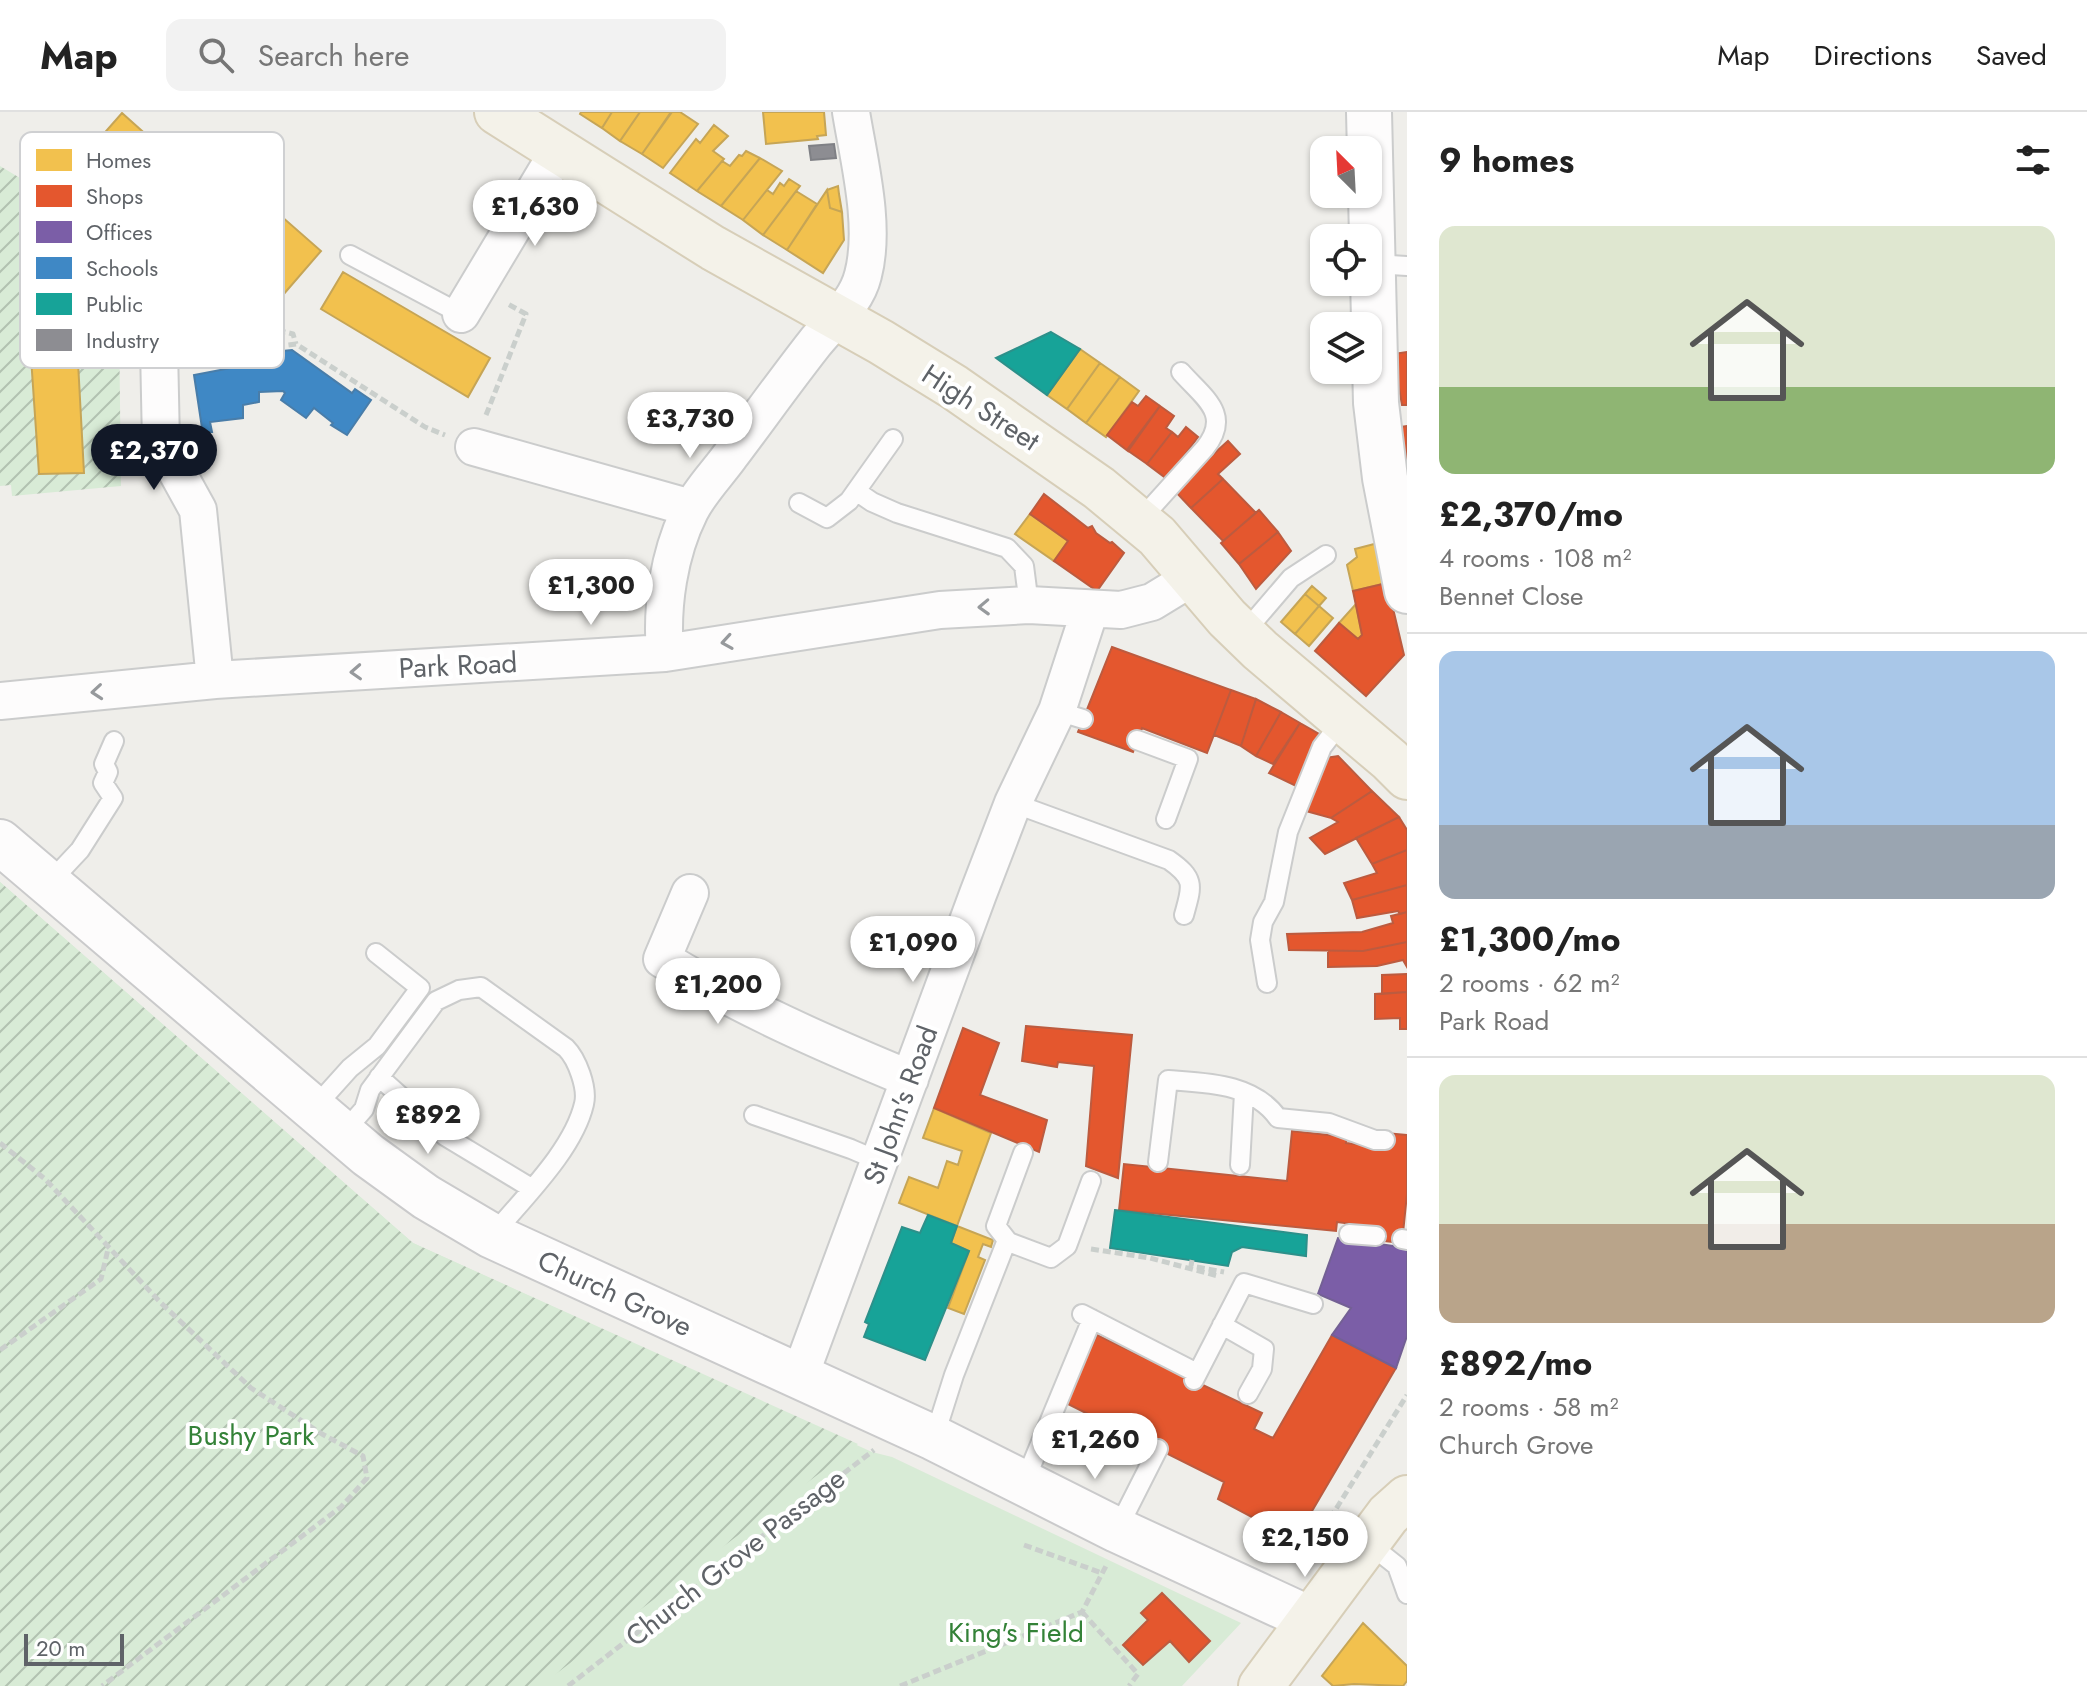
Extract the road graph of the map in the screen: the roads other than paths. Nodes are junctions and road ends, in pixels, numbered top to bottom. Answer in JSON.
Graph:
{"nodes":[{"id":1,"x":497,"y":112,"type":"edge"},
{"id":2,"x":851,"y":112,"type":"edge"},
{"id":3,"x":1369,"y":112,"type":"edge"},
{"id":4,"x":558,"y":152,"type":"junction"},
{"id":5,"x":350,"y":255,"type":"dead end"},
{"id":6,"x":1391,"y":265,"type":"edge"},
{"id":7,"x":469,"y":300,"type":"joint"},
{"id":8,"x":838,"y":318,"type":"junction"},
{"id":9,"x":160,"y":368,"type":"edge"},
{"id":10,"x":1181,"y":372,"type":"dead end"},
{"id":11,"x":893,"y":439,"type":"dead end"},
{"id":12,"x":474,"y":447,"type":"road end"},
{"id":13,"x":856,"y":491,"type":"junction"},
{"id":14,"x":799,"y":503,"type":"dead end"},
{"id":15,"x":691,"y":508,"type":"junction"},
{"id":16,"x":1140,"y":520,"type":"junction"},
{"id":17,"x":1326,"y":555,"type":"dead end"},
{"id":18,"x":1193,"y":577,"type":"junction"},
{"id":19,"x":1407,"y":591,"type":"edge"},
{"id":20,"x":1029,"y":605,"type":"junction"},
{"id":21,"x":1090,"y":610,"type":"junction"},
{"id":22,"x":1243,"y":634,"type":"junction"},
{"id":23,"x":665,"y":653,"type":"junction"},
{"id":24,"x":215,"y":680,"type":"junction"},
{"id":25,"x":0,"y":701,"type":"edge"},
{"id":26,"x":1343,"y":720,"type":"junction"},
{"id":27,"x":1137,"y":740,"type":"dead end"},
{"id":28,"x":114,"y":741,"type":"dead end"},
{"id":29,"x":1401,"y":760,"type":"edge"},
{"id":30,"x":1013,"y":803,"type":"junction"},
{"id":31,"x":1166,"y":819,"type":"dead end"},
{"id":32,"x":0,"y":842,"type":"edge"},
{"id":33,"x":49,"y":883,"type":"junction"},
{"id":34,"x":690,"y":893,"type":"dead end"},
{"id":35,"x":1184,"y":915,"type":"dead end"},
{"id":36,"x":376,"y":953,"type":"dead end"},
{"id":37,"x":1267,"y":983,"type":"dead end"},
{"id":38,"x":379,"y":1077,"type":"junction"},
{"id":39,"x":910,"y":1079,"type":"junction"},
{"id":40,"x":1244,"y":1093,"type":"junction"},
{"id":41,"x":754,"y":1115,"type":"dead end"},
{"id":42,"x":328,"y":1120,"type":"junction"},
{"id":43,"x":1385,"y":1140,"type":"dead end"},
{"id":44,"x":1023,"y":1153,"type":"dead end"},
{"id":45,"x":879,"y":1161,"type":"junction"},
{"id":46,"x":1158,"y":1162,"type":"dead end"},
{"id":47,"x":1240,"y":1165,"type":"dead end"},
{"id":48,"x":1091,"y":1181,"type":"dead end"},
{"id":49,"x":531,"y":1188,"type":"junction"},
{"id":50,"x":1349,"y":1234,"type":"dead end"},
{"id":51,"x":492,"y":1236,"type":"junction"},
{"id":52,"x":1376,"y":1236,"type":"dead end"},
{"id":53,"x":1006,"y":1241,"type":"junction"},
{"id":54,"x":1313,"y":1304,"type":"dead end"},
{"id":55,"x":1222,"y":1325,"type":"junction"},
{"id":56,"x":799,"y":1378,"type":"junction"},
{"id":57,"x":1248,"y":1394,"type":"dead end"},
{"id":58,"x":934,"y":1438,"type":"junction"},
{"id":59,"x":1158,"y":1449,"type":"dead end"},
{"id":60,"x":1407,"y":1464,"type":"edge"},
{"id":61,"x":1024,"y":1483,"type":"junction"},
{"id":62,"x":1388,"y":1518,"type":"edge"},
{"id":63,"x":1123,"y":1532,"type":"junction"},
{"id":64,"x":1407,"y":1594,"type":"edge"},
{"id":65,"x":1310,"y":1619,"type":"junction"},
{"id":66,"x":1261,"y":1686,"type":"edge"}],
"edges":[{"from":1,"to":4,"type":"main road","name":"High Street"},
{"from":2,"to":8,"type":"street"},
{"from":3,"to":6,"type":"main road"},
{"from":4,"to":7,"type":"street"},
{"from":4,"to":8,"type":"main road","name":"High Street"},
{"from":5,"to":7,"type":"lane"},
{"from":6,"to":19,"type":"main road"},
{"from":8,"to":15,"type":"street"},
{"from":8,"to":16,"type":"main road","name":"High Street"},
{"from":9,"to":24,"type":"street"},
{"from":10,"to":16,"type":"lane"},
{"from":11,"to":13,"type":"lane"},
{"from":12,"to":15,"type":"street"},
{"from":13,"to":14,"type":"lane"},
{"from":13,"to":20,"type":"lane"},
{"from":15,"to":23,"type":"street"},
{"from":16,"to":18,"type":"main road","name":"High Street"},
{"from":17,"to":22,"type":"lane"},
{"from":18,"to":21,"type":"street","name":"Park Road"},
{"from":18,"to":22,"type":"main road","name":"High Street"},
{"from":20,"to":21,"type":"street","name":"Park Road"},
{"from":20,"to":23,"type":"street","name":"Park Road","one_way":true},
{"from":21,"to":30,"type":"street","name":"St John's Road"},
{"from":22,"to":26,"type":"main road","name":"High Street"},
{"from":23,"to":24,"type":"street","name":"Park Road","one_way":true},
{"from":24,"to":25,"type":"street","name":"Park Road","one_way":true},
{"from":26,"to":29,"type":"main road","name":"High Street"},
{"from":26,"to":37,"type":"lane"},
{"from":27,"to":31,"type":"lane"},
{"from":28,"to":33,"type":"lane"},
{"from":30,"to":35,"type":"lane"},
{"from":30,"to":39,"type":"street","name":"St John's Road"},
{"from":32,"to":33,"type":"main road","name":"Church Grove"},
{"from":33,"to":42,"type":"main road","name":"Church Grove"},
{"from":34,"to":39,"type":"street"},
{"from":36,"to":42,"type":"lane"},
{"from":38,"to":42,"type":"lane"},
{"from":38,"to":49,"type":"lane"},
{"from":38,"to":49,"type":"lane"},
{"from":39,"to":45,"type":"street","name":"St John's Road"},
{"from":40,"to":43,"type":"lane"},
{"from":40,"to":46,"type":"lane"},
{"from":40,"to":47,"type":"lane"},
{"from":41,"to":45,"type":"lane"},
{"from":42,"to":51,"type":"main road","name":"Church Grove"},
{"from":44,"to":53,"type":"lane"},
{"from":45,"to":56,"type":"street","name":"St John's Road"},
{"from":48,"to":53,"type":"lane"},
{"from":49,"to":51,"type":"lane"},
{"from":50,"to":52,"type":"lane"},
{"from":51,"to":56,"type":"main road","name":"Church Grove"},
{"from":53,"to":58,"type":"lane"},
{"from":54,"to":55,"type":"lane"},
{"from":55,"to":57,"type":"lane"},
{"from":55,"to":61,"type":"lane"},
{"from":56,"to":58,"type":"main road","name":"Church Grove"},
{"from":58,"to":61,"type":"main road","name":"Church Grove"},
{"from":59,"to":63,"type":"lane"},
{"from":60,"to":62,"type":"main road"},
{"from":61,"to":63,"type":"main road","name":"Church Grove"},
{"from":62,"to":64,"type":"lane"},
{"from":62,"to":65,"type":"main road"},
{"from":63,"to":65,"type":"main road","name":"Church Grove"},
{"from":65,"to":66,"type":"main road"}]}
